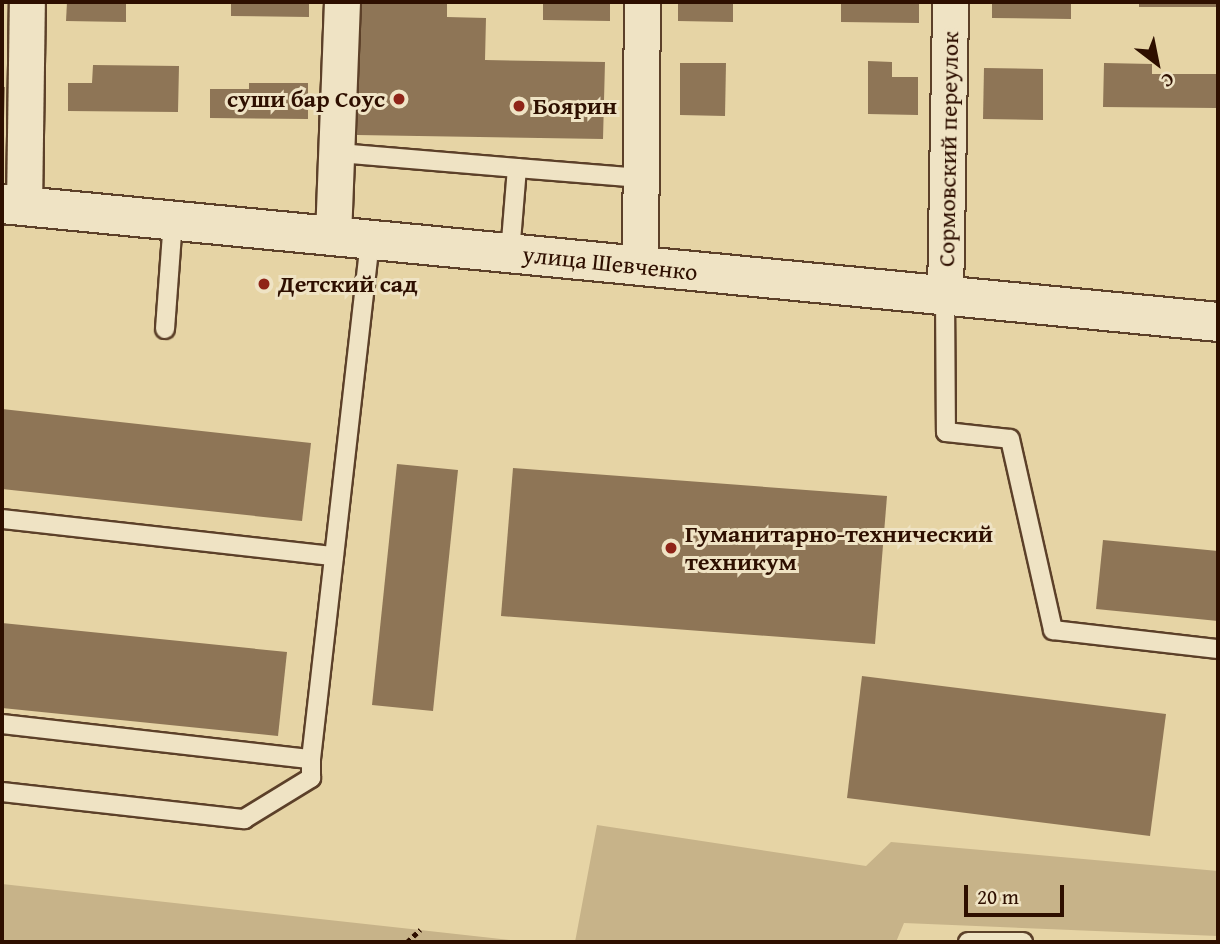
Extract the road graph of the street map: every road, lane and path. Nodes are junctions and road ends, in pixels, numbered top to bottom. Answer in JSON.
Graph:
{"nodes":[{"id":1,"x":27,"y":2,"type":"edge"},
{"id":2,"x":342,"y":2,"type":"edge"},
{"id":3,"x":642,"y":2,"type":"edge"},
{"id":4,"x":950,"y":2,"type":"edge"},
{"id":5,"x":338,"y":153,"type":"junction"},
{"id":6,"x":517,"y":168,"type":"junction"},
{"id":7,"x":641,"y":178,"type":"junction"},
{"id":8,"x":13,"y":206,"type":"edge"},
{"id":9,"x":173,"y":221,"type":"junction"},
{"id":10,"x":333,"y":236,"type":"junction"},
{"id":11,"x":370,"y":241,"type":"junction"},
{"id":12,"x":510,"y":253,"type":"junction"},
{"id":13,"x":640,"y":267,"type":"junction"},
{"id":14,"x":945,"y":296,"type":"junction"},
{"id":15,"x":1218,"y":322,"type":"edge"},
{"id":16,"x":165,"y":329,"type":"dead end"},
{"id":17,"x":2,"y":519,"type":"edge"},
{"id":18,"x":334,"y":556,"type":"junction"},
{"id":19,"x":1218,"y":649,"type":"edge"},
{"id":20,"x":2,"y":724,"type":"edge"},
{"id":21,"x":311,"y":759,"type":"junction"},
{"id":22,"x":2,"y":792,"type":"edge"},
{"id":23,"x":421,"y":930,"type":"dead end"},
{"id":24,"x":407,"y":942,"type":"edge"},
{"id":25,"x":968,"y":942,"type":"edge"},
{"id":26,"x":1023,"y":942,"type":"edge"}],
"edges":[{"from":1,"to":8,"type":"street"},
{"from":2,"to":5,"type":"street"},
{"from":3,"to":7,"type":"street"},
{"from":4,"to":14,"type":"street","name":"Сормовский переулок"},
{"from":5,"to":6,"type":"lane"},
{"from":5,"to":10,"type":"street"},
{"from":6,"to":7,"type":"lane"},
{"from":6,"to":12,"type":"lane"},
{"from":7,"to":13,"type":"street"},
{"from":8,"to":9,"type":"main road","name":"улица Шевченко"},
{"from":9,"to":10,"type":"main road","name":"улица Шевченко"},
{"from":9,"to":16,"type":"lane"},
{"from":10,"to":11,"type":"main road","name":"улица Шевченко"},
{"from":11,"to":12,"type":"main road","name":"улица Шевченко"},
{"from":11,"to":18,"type":"lane"},
{"from":12,"to":13,"type":"main road","name":"улица Шевченко"},
{"from":13,"to":14,"type":"main road","name":"улица Шевченко"},
{"from":14,"to":15,"type":"main road","name":"улица Шевченко"},
{"from":14,"to":19,"type":"lane"},
{"from":17,"to":18,"type":"lane"},
{"from":18,"to":21,"type":"lane"},
{"from":20,"to":21,"type":"lane"},
{"from":21,"to":22,"type":"lane"},
{"from":23,"to":24,"type":"path"},
{"from":25,"to":26,"type":"lane"}]}
